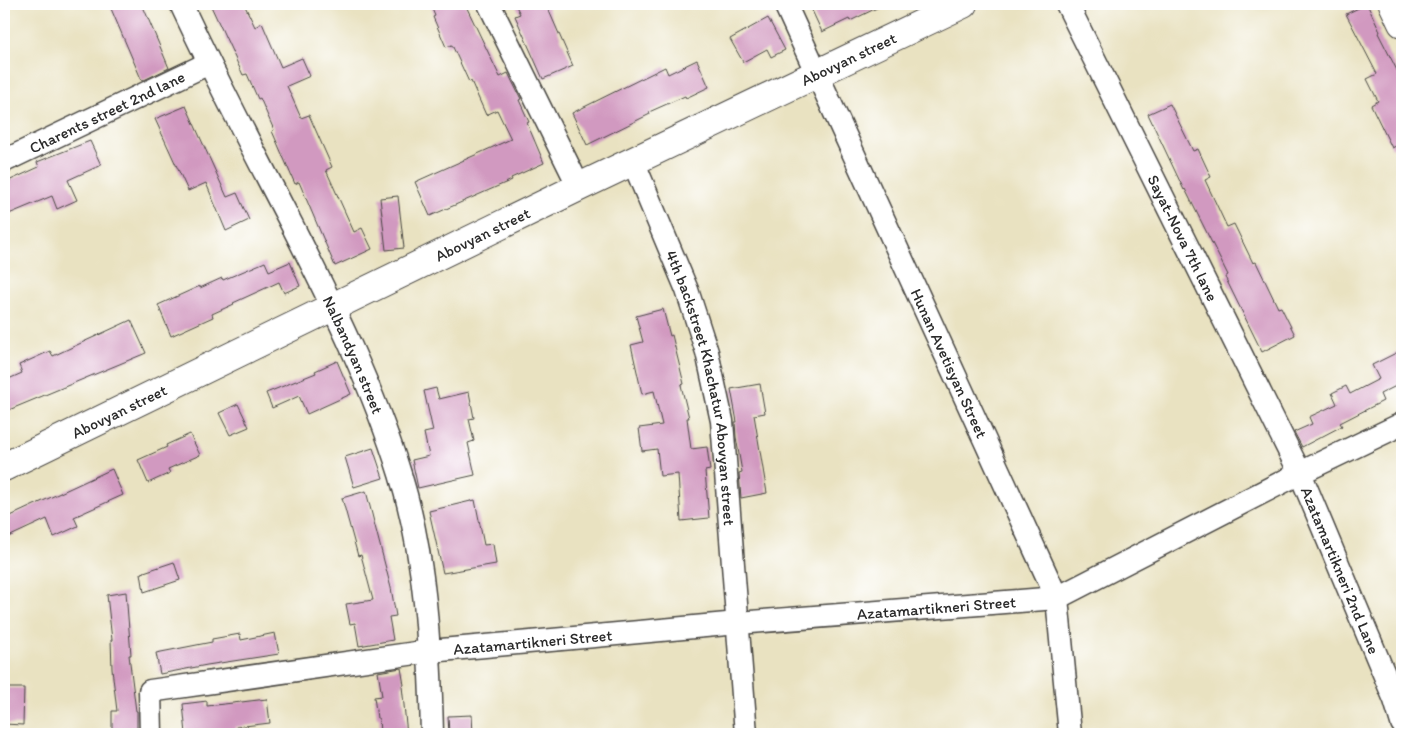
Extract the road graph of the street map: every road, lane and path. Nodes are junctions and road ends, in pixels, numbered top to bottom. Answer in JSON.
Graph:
{"nodes":[{"id":1,"x":181,"y":4,"type":"edge"},
{"id":2,"x":489,"y":4,"type":"edge"},
{"id":3,"x":785,"y":4,"type":"edge"},
{"id":4,"x":963,"y":4,"type":"edge"},
{"id":5,"x":1067,"y":4,"type":"edge"},
{"id":6,"x":1392,"y":4,"type":"edge"},
{"id":7,"x":1402,"y":23,"type":"edge"},
{"id":8,"x":209,"y":63,"type":"junction"},
{"id":9,"x":817,"y":74,"type":"junction"},
{"id":10,"x":4,"y":160,"type":"edge"},
{"id":11,"x":633,"y":161,"type":"junction"},
{"id":12,"x":579,"y":187,"type":"junction"},
{"id":13,"x":333,"y":306,"type":"junction"},
{"id":14,"x":1402,"y":424,"type":"edge"},
{"id":15,"x":4,"y":467,"type":"edge"},
{"id":16,"x":1300,"y":473,"type":"junction"},
{"id":17,"x":1057,"y":598,"type":"junction"},
{"id":18,"x":738,"y":623,"type":"junction"},
{"id":19,"x":430,"y":651,"type":"junction"},
{"id":20,"x":1402,"y":723,"type":"edge"},
{"id":21,"x":152,"y":734,"type":"edge"},
{"id":22,"x":432,"y":734,"type":"edge"},
{"id":23,"x":746,"y":734,"type":"edge"},
{"id":24,"x":1070,"y":734,"type":"edge"}],
"edges":[{"from":1,"to":8,"type":"street","name":"Nalbandyan street"},
{"from":2,"to":12,"type":"street"},
{"from":3,"to":9,"type":"street","name":"Hunan Avetisyan Street"},
{"from":4,"to":9,"type":"main road","name":"Abovyan street"},
{"from":5,"to":16,"type":"street","name":"Sayat-Nova 7th lane"},
{"from":6,"to":7,"type":"main road"},
{"from":8,"to":10,"type":"street","name":"Charents street 2nd lane"},
{"from":8,"to":13,"type":"street","name":"Nalbandyan street"},
{"from":9,"to":11,"type":"main road","name":"Abovyan street"},
{"from":9,"to":17,"type":"street","name":"Hunan Avetisyan Street"},
{"from":11,"to":12,"type":"main road","name":"Abovyan street"},
{"from":11,"to":18,"type":"street","name":"4th backstreet Khachatur Abovyan street"},
{"from":12,"to":13,"type":"main road","name":"Abovyan street"},
{"from":13,"to":15,"type":"main road","name":"Abovyan street"},
{"from":13,"to":19,"type":"street","name":"Nalbandyan street"},
{"from":14,"to":16,"type":"street","name":"Azatamartikneri Street"},
{"from":16,"to":17,"type":"street","name":"Azatamartikneri Street"},
{"from":16,"to":20,"type":"street","name":"Azatamartikneri 2nd Lane"},
{"from":17,"to":18,"type":"street","name":"Azatamartikneri Street"},
{"from":17,"to":24,"type":"street","name":"Hunan Avetisyan Street"},
{"from":18,"to":19,"type":"street","name":"Azatamartikneri Street"},
{"from":18,"to":23,"type":"street","name":"4th backstreet Khachatur Abovyan street"},
{"from":19,"to":21,"type":"street","name":"Azatamartikneri Street"},
{"from":19,"to":22,"type":"street","name":"Nalbandyan street"}]}
